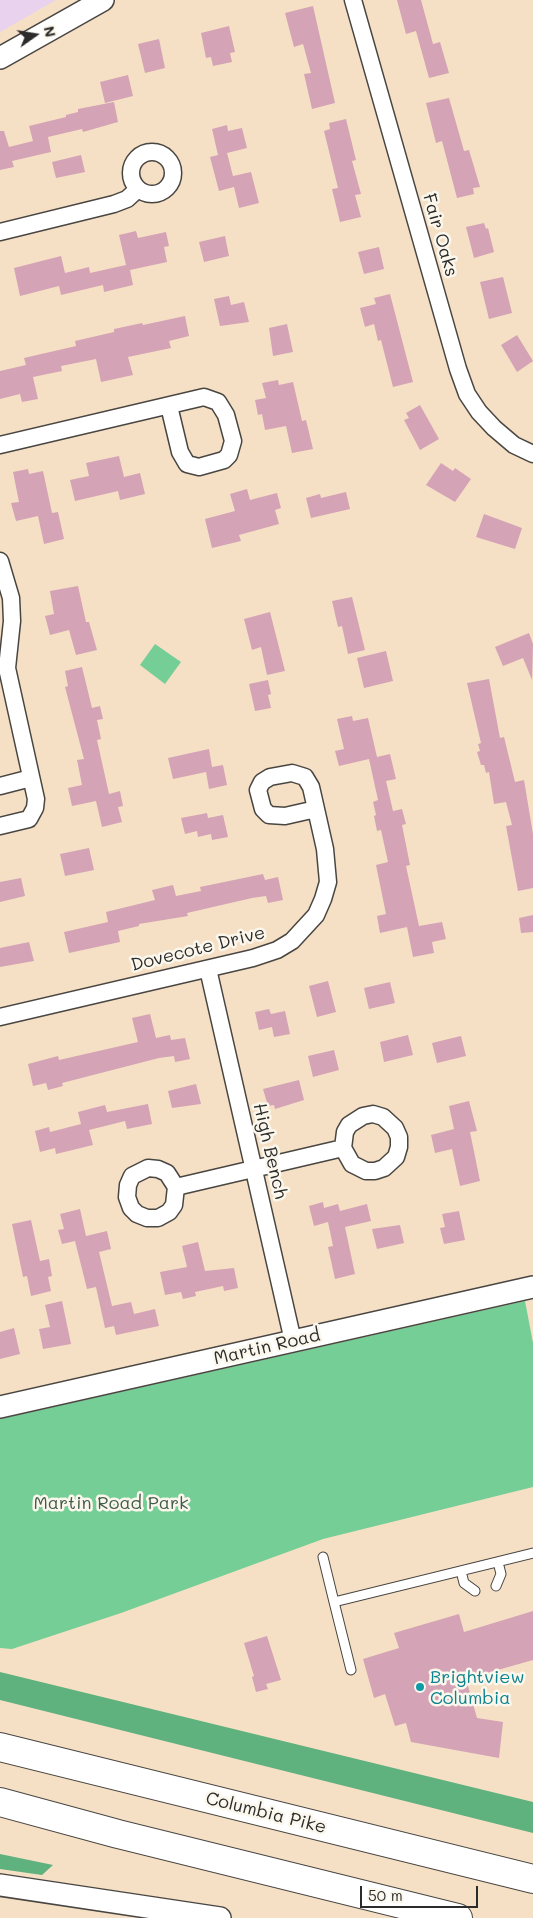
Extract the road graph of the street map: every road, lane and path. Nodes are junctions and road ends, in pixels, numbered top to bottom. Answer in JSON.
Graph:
{"nodes":[{"id":1,"x":103,"y":0,"type":"edge"},
{"id":2,"x":353,"y":0,"type":"edge"},
{"id":3,"x":0,"y":58,"type":"edge"},
{"id":4,"x":138,"y":189,"type":"dead end"},
{"id":5,"x":0,"y":232,"type":"edge"},
{"id":6,"x":169,"y":406,"type":"junction"},
{"id":7,"x":0,"y":445,"type":"edge"},
{"id":8,"x":533,"y":454,"type":"edge"},
{"id":9,"x":0,"y":561,"type":"edge"},
{"id":10,"x":4,"y":664,"type":"edge"},
{"id":11,"x":31,"y":778,"type":"junction"},
{"id":12,"x":0,"y":786,"type":"edge"},
{"id":13,"x":316,"y":809,"type":"dead end"},
{"id":14,"x":0,"y":826,"type":"edge"},
{"id":15,"x":208,"y":969,"type":"junction"},
{"id":16,"x":0,"y":1017,"type":"edge"},
{"id":17,"x":343,"y":1148,"type":"dead end"},
{"id":18,"x":254,"y":1169,"type":"junction"},
{"id":19,"x":176,"y":1187,"type":"dead end"},
{"id":20,"x":533,"y":1287,"type":"edge"},
{"id":21,"x":293,"y":1341,"type":"junction"},
{"id":22,"x":0,"y":1408,"type":"edge"},
{"id":23,"x":533,"y":1553,"type":"edge"},
{"id":24,"x":323,"y":1557,"type":"dead end"},
{"id":25,"x":498,"y":1562,"type":"junction"},
{"id":26,"x":461,"y":1571,"type":"junction"},
{"id":27,"x":496,"y":1586,"type":"dead end"},
{"id":28,"x":476,"y":1591,"type":"dead end"},
{"id":29,"x":334,"y":1602,"type":"junction"},
{"id":30,"x":351,"y":1670,"type":"dead end"},
{"id":31,"x":0,"y":1733,"type":"edge"},
{"id":32,"x":0,"y":1747,"type":"edge"},
{"id":33,"x":0,"y":1802,"type":"edge"},
{"id":34,"x":0,"y":1810,"type":"edge"},
{"id":35,"x":301,"y":1822,"type":"junction"},
{"id":36,"x":118,"y":1834,"type":"junction"},
{"id":37,"x":533,"y":1879,"type":"edge"},
{"id":38,"x":0,"y":1885,"type":"edge"},
{"id":39,"x":220,"y":1918,"type":"edge"},
{"id":40,"x":458,"y":1918,"type":"edge"}],
"edges":[{"from":1,"to":3,"type":"street"},
{"from":2,"to":8,"type":"street","name":"Fair Oaks"},
{"from":4,"to":5,"type":"street"},
{"from":6,"to":6,"type":"street"},
{"from":6,"to":7,"type":"street"},
{"from":9,"to":10,"type":"street"},
{"from":10,"to":11,"type":"street"},
{"from":11,"to":12,"type":"street"},
{"from":11,"to":14,"type":"street"},
{"from":13,"to":15,"type":"street","name":"Dovecote Drive"},
{"from":15,"to":16,"type":"street","name":"Dovecote Drive"},
{"from":15,"to":18,"type":"street","name":"High Bench"},
{"from":17,"to":18,"type":"street"},
{"from":18,"to":19,"type":"street"},
{"from":18,"to":21,"type":"street","name":"High Bench"},
{"from":20,"to":21,"type":"street","name":"Martin Road"},
{"from":21,"to":22,"type":"street","name":"Martin Road"},
{"from":23,"to":25,"type":"lane"},
{"from":24,"to":29,"type":"lane"},
{"from":25,"to":26,"type":"lane"},
{"from":25,"to":27,"type":"lane"},
{"from":26,"to":28,"type":"lane"},
{"from":26,"to":29,"type":"lane"},
{"from":29,"to":30,"type":"lane"},
{"from":31,"to":35,"type":"highway"},
{"from":32,"to":35,"type":"highway","name":"Columbia Pike"},
{"from":33,"to":36,"type":"highway"},
{"from":34,"to":36,"type":"highway"},
{"from":35,"to":37,"type":"highway","name":"Columbia Pike"},
{"from":36,"to":40,"type":"highway"},
{"from":38,"to":39,"type":"street"}]}
